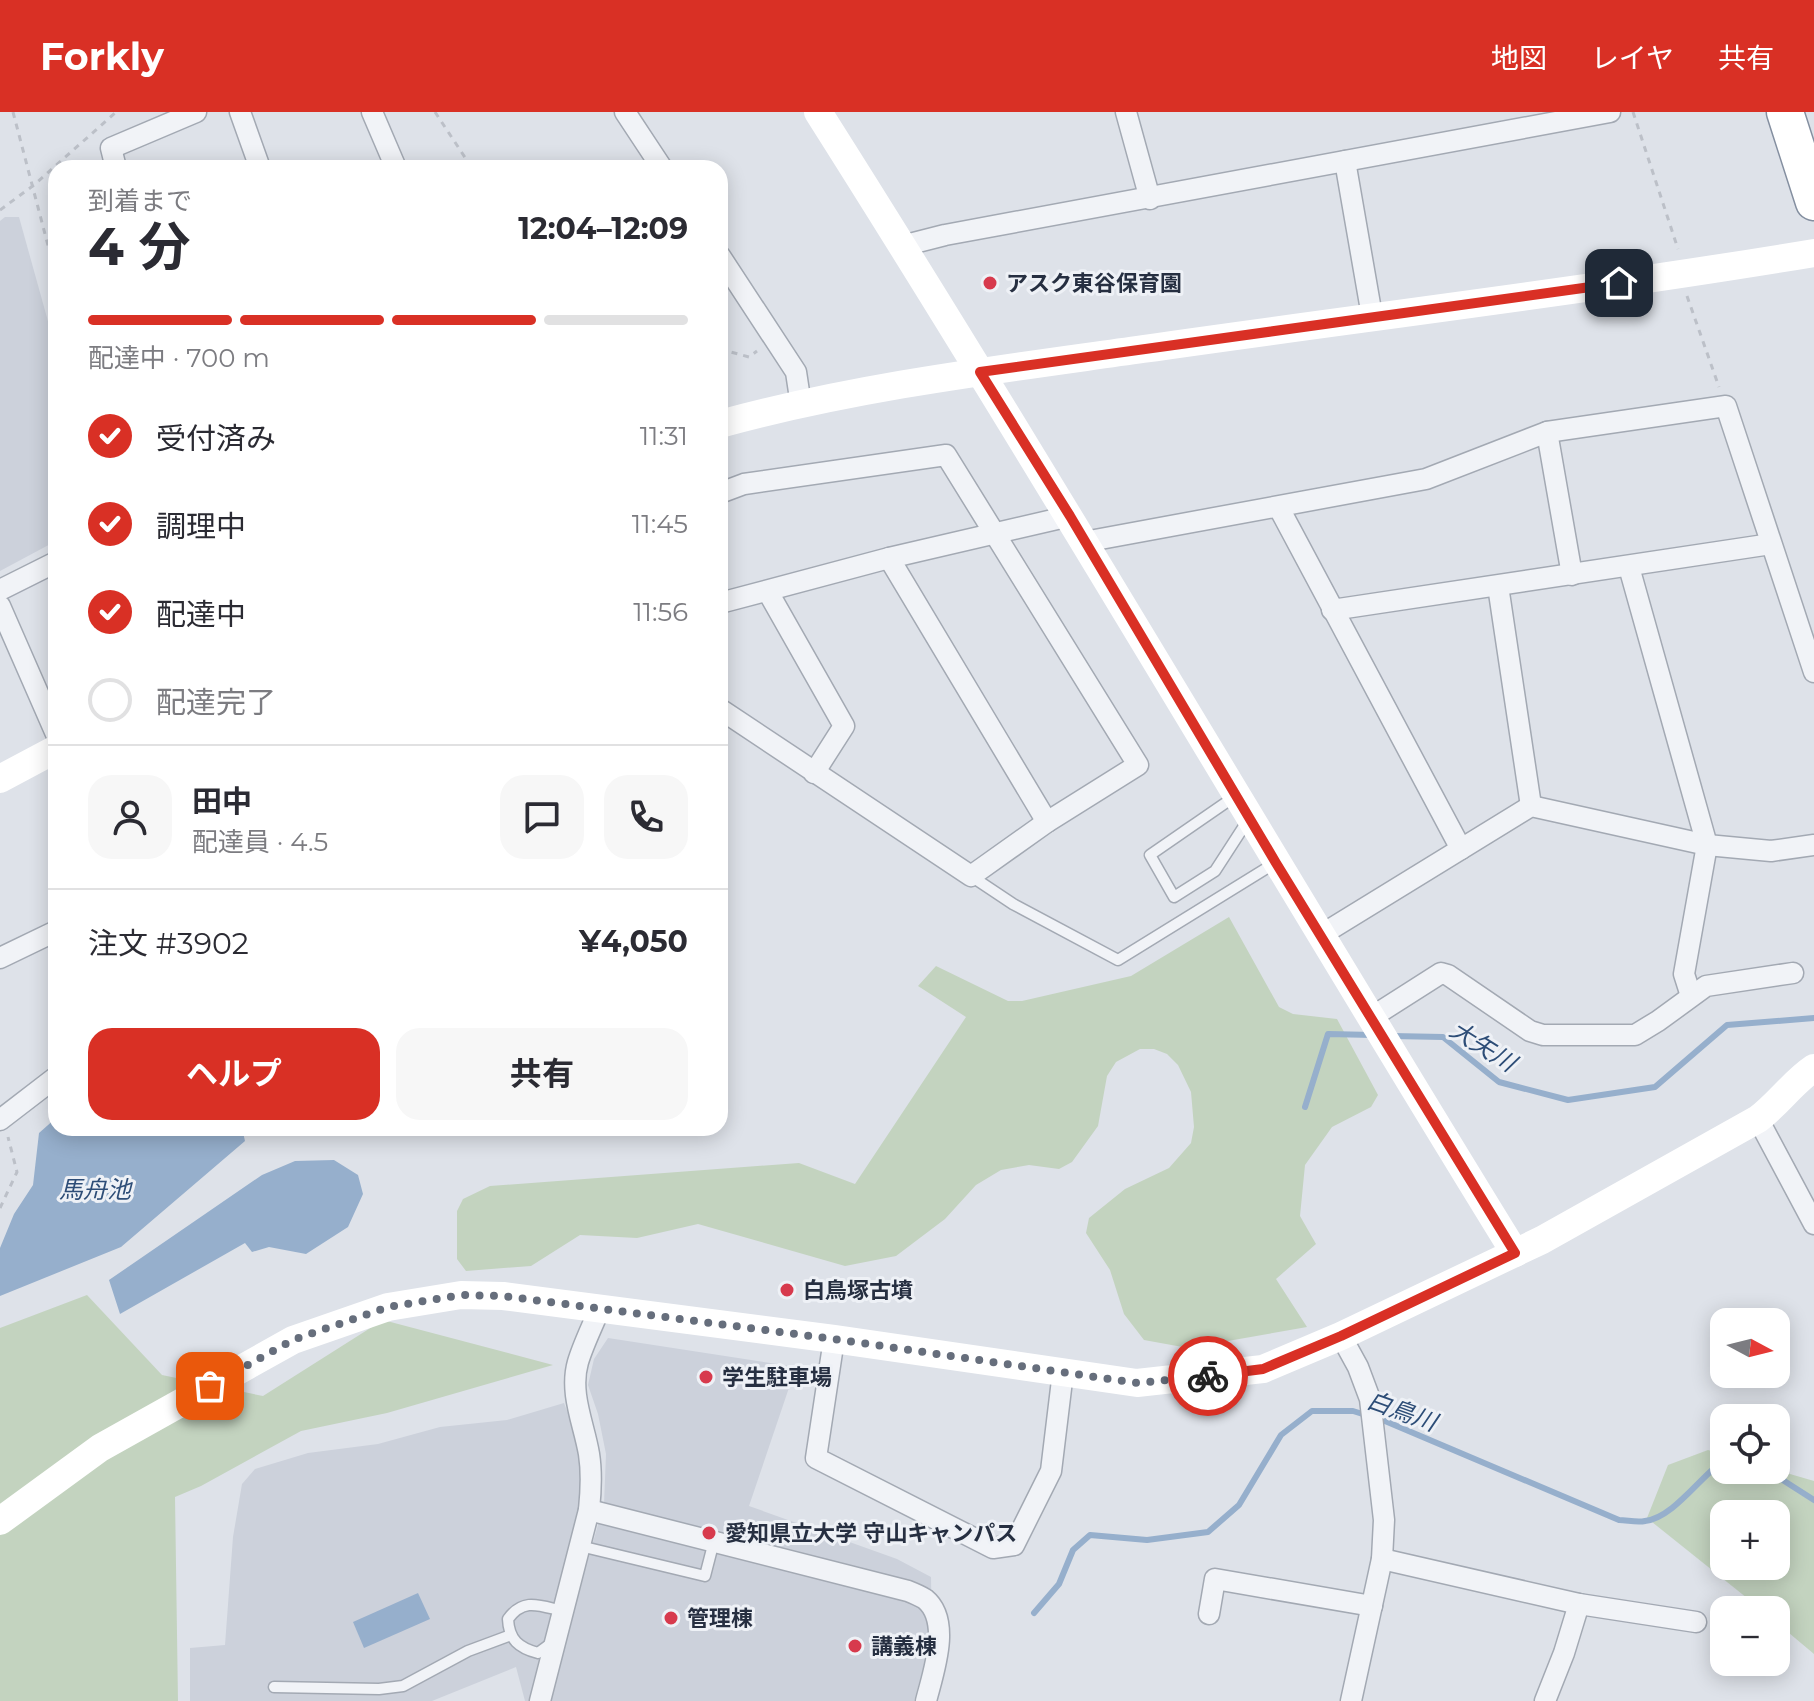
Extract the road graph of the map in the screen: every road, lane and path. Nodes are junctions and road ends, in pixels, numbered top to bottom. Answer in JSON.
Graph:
{"nodes":[{"id":1,"x":13,"y":112,"type":"edge"},
{"id":2,"x":116,"y":112,"type":"edge"},
{"id":3,"x":196,"y":112,"type":"edge"},
{"id":4,"x":240,"y":112,"type":"edge"},
{"id":5,"x":372,"y":112,"type":"edge"},
{"id":6,"x":435,"y":112,"type":"edge"},
{"id":7,"x":625,"y":112,"type":"edge"},
{"id":8,"x":818,"y":112,"type":"edge"},
{"id":9,"x":1126,"y":112,"type":"edge"},
{"id":10,"x":1610,"y":112,"type":"edge"},
{"id":11,"x":1785,"y":112,"type":"edge"},
{"id":12,"x":62,"y":160,"type":"edge"},
{"id":13,"x":114,"y":160,"type":"edge"},
{"id":14,"x":257,"y":160,"type":"edge"},
{"id":15,"x":393,"y":160,"type":"edge"},
{"id":16,"x":467,"y":160,"type":"edge"},
{"id":17,"x":657,"y":160,"type":"edge"},
{"id":18,"x":1345,"y":161,"type":"junction"},
{"id":19,"x":48,"y":173,"type":"edge"},
{"id":20,"x":1811,"y":183,"type":"edge"},
{"id":21,"x":34,"y":185,"type":"junction"},
{"id":22,"x":1150,"y":199,"type":"junction"},
{"id":23,"x":0,"y":210,"type":"edge"},
{"id":24,"x":48,"y":243,"type":"edge"},
{"id":25,"x":902,"y":246,"type":"junction"},
{"id":26,"x":1814,"y":253,"type":"edge"},
{"id":27,"x":728,"y":268,"type":"edge"},
{"id":28,"x":1372,"y":316,"type":"junction"},
{"id":29,"x":775,"y":339,"type":"junction"},
{"id":30,"x":728,"y":351,"type":"edge"},
{"id":31,"x":980,"y":372,"type":"junction"},
{"id":32,"x":801,"y":405,"type":"junction"},
{"id":33,"x":728,"y":422,"type":"edge"},
{"id":34,"x":1547,"y":432,"type":"junction"},
{"id":35,"x":728,"y":490,"type":"edge"},
{"id":36,"x":1279,"y":508,"type":"junction"},
{"id":37,"x":1070,"y":516,"type":"junction"},
{"id":38,"x":995,"y":534,"type":"junction"},
{"id":39,"x":1084,"y":542,"type":"junction"},
{"id":40,"x":1771,"y":544,"type":"junction"},
{"id":41,"x":889,"y":558,"type":"junction"},
{"id":42,"x":48,"y":566,"type":"edge"},
{"id":43,"x":1629,"y":567,"type":"junction"},
{"id":44,"x":1572,"y":575,"type":"junction"},
{"id":45,"x":1498,"y":586,"type":"junction"},
{"id":46,"x":0,"y":590,"type":"edge"},
{"id":47,"x":768,"y":592,"type":"junction"},
{"id":48,"x":728,"y":601,"type":"edge"},
{"id":49,"x":0,"y":606,"type":"edge"},
{"id":50,"x":1332,"y":610,"type":"junction"},
{"id":51,"x":1812,"y":661,"type":"edge"},
{"id":52,"x":728,"y":714,"type":"edge"},
{"id":53,"x":48,"y":716,"type":"edge"},
{"id":54,"x":48,"y":753,"type":"edge"},
{"id":55,"x":814,"y":773,"type":"junction"},
{"id":56,"x":0,"y":779,"type":"edge"},
{"id":57,"x":1531,"y":806,"type":"junction"},
{"id":58,"x":1242,"y":807,"type":"junction"},
{"id":59,"x":1047,"y":822,"type":"junction"},
{"id":60,"x":1707,"y":845,"type":"junction"},
{"id":61,"x":1814,"y":845,"type":"edge"},
{"id":62,"x":1461,"y":849,"type":"junction"},
{"id":63,"x":1276,"y":863,"type":"junction"},
{"id":64,"x":971,"y":876,"type":"junction"},
{"id":65,"x":48,"y":935,"type":"edge"},
{"id":66,"x":1321,"y":935,"type":"junction"},
{"id":67,"x":0,"y":958,"type":"edge"},
{"id":68,"x":1793,"y":973,"type":"dead end"},
{"id":69,"x":1691,"y":996,"type":"junction"},
{"id":70,"x":1370,"y":1013,"type":"junction"},
{"id":71,"x":1814,"y":1068,"type":"edge"},
{"id":72,"x":48,"y":1083,"type":"edge"},
{"id":73,"x":2,"y":1119,"type":"edge"},
{"id":74,"x":1758,"y":1119,"type":"junction"},
{"id":75,"x":0,"y":1208,"type":"edge"},
{"id":76,"x":1814,"y":1224,"type":"edge"},
{"id":77,"x":1515,"y":1253,"type":"junction"},
{"id":78,"x":599,"y":1310,"type":"junction"},
{"id":79,"x":1341,"y":1336,"type":"junction"},
{"id":80,"x":834,"y":1339,"type":"junction"},
{"id":81,"x":1063,"y":1372,"type":"junction"},
{"id":82,"x":589,"y":1510,"type":"junction"},
{"id":83,"x":0,"y":1521,"type":"edge"},
{"id":84,"x":714,"y":1541,"type":"junction"},
{"id":85,"x":580,"y":1546,"type":"junction"},
{"id":86,"x":1382,"y":1559,"type":"junction"},
{"id":87,"x":1579,"y":1604,"type":"junction"},
{"id":88,"x":1372,"y":1606,"type":"junction"},
{"id":89,"x":563,"y":1611,"type":"junction"},
{"id":90,"x":1209,"y":1614,"type":"dead end"},
{"id":91,"x":1696,"y":1622,"type":"dead end"},
{"id":92,"x":511,"y":1635,"type":"junction"},
{"id":93,"x":555,"y":1640,"type":"junction"},
{"id":94,"x":274,"y":1687,"type":"dead end"},
{"id":95,"x":540,"y":1701,"type":"edge"},
{"id":96,"x":926,"y":1701,"type":"edge"},
{"id":97,"x":1351,"y":1701,"type":"edge"},
{"id":98,"x":1545,"y":1701,"type":"edge"}],
"edges":[{"from":1,"to":21,"type":"path"},
{"from":2,"to":12,"type":"path"},
{"from":3,"to":13,"type":"street"},
{"from":4,"to":14,"type":"street"},
{"from":5,"to":15,"type":"street"},
{"from":6,"to":16,"type":"path"},
{"from":7,"to":17,"type":"street"},
{"from":8,"to":25,"type":"street"},
{"from":9,"to":22,"type":"street"},
{"from":10,"to":18,"type":"street"},
{"from":11,"to":20,"type":"highway"},
{"from":18,"to":22,"type":"street"},
{"from":18,"to":28,"type":"street"},
{"from":19,"to":21,"type":"path"},
{"from":21,"to":23,"type":"path"},
{"from":21,"to":24,"type":"path"},
{"from":22,"to":25,"type":"street"},
{"from":25,"to":31,"type":"street"},
{"from":26,"to":28,"type":"street"},
{"from":27,"to":29,"type":"street"},
{"from":28,"to":31,"type":"street"},
{"from":29,"to":30,"type":"path"},
{"from":29,"to":32,"type":"street"},
{"from":31,"to":32,"type":"street"},
{"from":31,"to":37,"type":"street"},
{"from":32,"to":33,"type":"street"},
{"from":34,"to":36,"type":"street"},
{"from":34,"to":40,"type":"street"},
{"from":34,"to":44,"type":"street"},
{"from":35,"to":38,"type":"street"},
{"from":36,"to":39,"type":"street"},
{"from":36,"to":50,"type":"street"},
{"from":37,"to":38,"type":"street"},
{"from":37,"to":39,"type":"street"},
{"from":38,"to":41,"type":"street"},
{"from":38,"to":59,"type":"street"},
{"from":39,"to":58,"type":"street"},
{"from":40,"to":43,"type":"street"},
{"from":40,"to":51,"type":"street"},
{"from":41,"to":47,"type":"street"},
{"from":41,"to":59,"type":"street"},
{"from":42,"to":46,"type":"street"},
{"from":43,"to":44,"type":"street"},
{"from":43,"to":60,"type":"street"},
{"from":44,"to":45,"type":"street"},
{"from":45,"to":50,"type":"street"},
{"from":45,"to":57,"type":"street"},
{"from":47,"to":48,"type":"street"},
{"from":47,"to":55,"type":"street"},
{"from":49,"to":53,"type":"street"},
{"from":50,"to":62,"type":"street"},
{"from":52,"to":55,"type":"street"},
{"from":54,"to":56,"type":"street"},
{"from":55,"to":64,"type":"street"},
{"from":57,"to":60,"type":"street"},
{"from":57,"to":62,"type":"street"},
{"from":58,"to":58,"type":"lane"},
{"from":58,"to":63,"type":"street"},
{"from":59,"to":64,"type":"street"},
{"from":60,"to":61,"type":"street"},
{"from":60,"to":69,"type":"street"},
{"from":62,"to":66,"type":"street"},
{"from":63,"to":64,"type":"lane"},
{"from":63,"to":66,"type":"street"},
{"from":65,"to":67,"type":"street"},
{"from":66,"to":70,"type":"street"},
{"from":68,"to":69,"type":"street"},
{"from":69,"to":70,"type":"street"},
{"from":70,"to":77,"type":"street"},
{"from":71,"to":74,"type":"street"},
{"from":72,"to":73,"type":"street"},
{"from":73,"to":75,"type":"path"},
{"from":74,"to":76,"type":"street"},
{"from":74,"to":77,"type":"street"},
{"from":77,"to":79,"type":"street"},
{"from":78,"to":80,"type":"street"},
{"from":78,"to":82,"type":"street"},
{"from":78,"to":83,"type":"street"},
{"from":79,"to":81,"type":"street"},
{"from":79,"to":86,"type":"street"},
{"from":80,"to":81,"type":"street"},
{"from":80,"to":81,"type":"street"},
{"from":82,"to":84,"type":"street"},
{"from":82,"to":85,"type":"street"},
{"from":84,"to":85,"type":"lane"},
{"from":84,"to":96,"type":"street"},
{"from":85,"to":89,"type":"street"},
{"from":86,"to":87,"type":"street"},
{"from":86,"to":88,"type":"street"},
{"from":87,"to":91,"type":"street"},
{"from":87,"to":98,"type":"street"},
{"from":88,"to":90,"type":"street"},
{"from":88,"to":97,"type":"street"},
{"from":89,"to":92,"type":"lane"},
{"from":89,"to":93,"type":"street"},
{"from":92,"to":93,"type":"lane"},
{"from":92,"to":94,"type":"lane"},
{"from":93,"to":95,"type":"street"}]}
